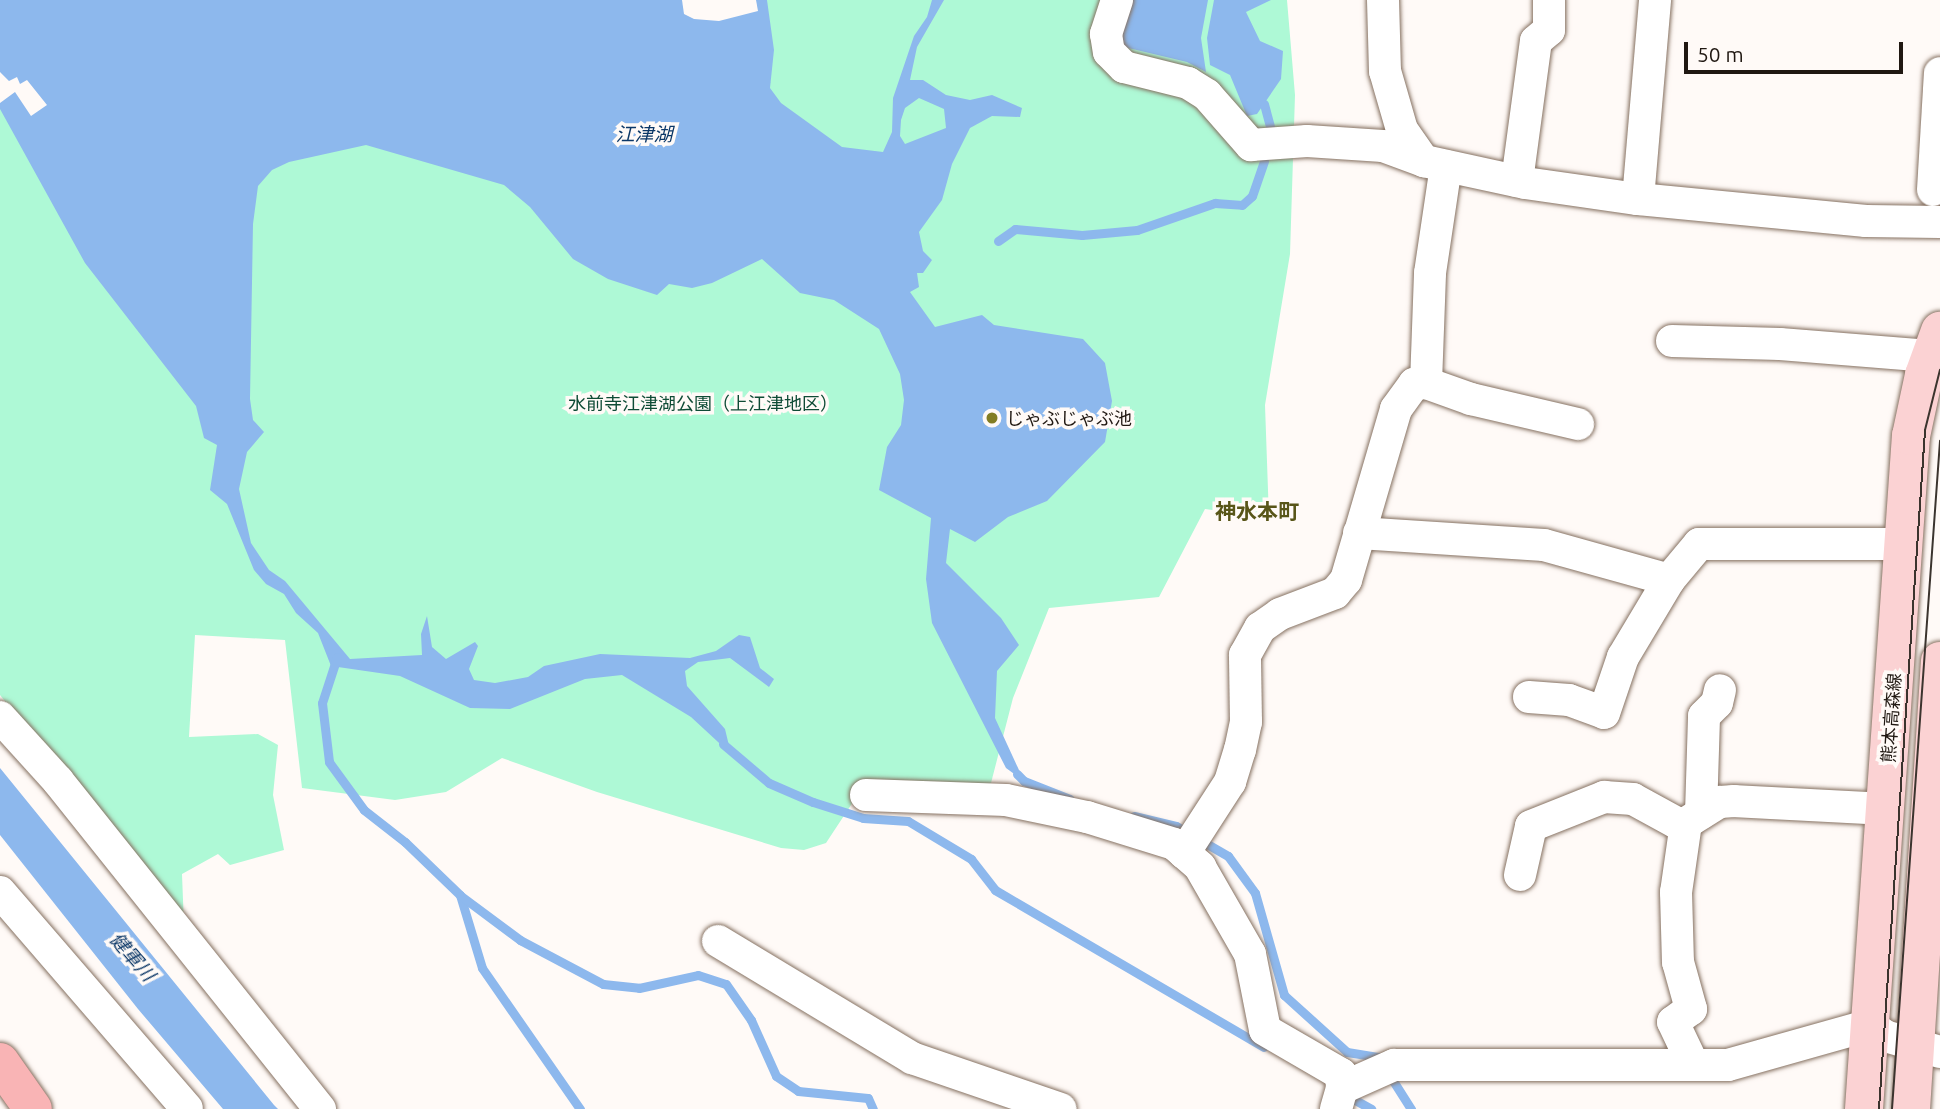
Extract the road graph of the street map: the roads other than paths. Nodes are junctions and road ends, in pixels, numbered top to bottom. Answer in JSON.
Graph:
{"nodes":[{"id":1,"x":1383,"y":0,"type":"edge"},
{"id":2,"x":1549,"y":0,"type":"edge"},
{"id":3,"x":1654,"y":0,"type":"edge"},
{"id":4,"x":1115,"y":5,"type":"edge"},
{"id":5,"x":1940,"y":73,"type":"edge"},
{"id":6,"x":1435,"y":163,"type":"junction"},
{"id":7,"x":1517,"y":181,"type":"junction"},
{"id":8,"x":1933,"y":190,"type":"dead end"},
{"id":9,"x":1637,"y":199,"type":"junction"},
{"id":10,"x":1940,"y":222,"type":"edge"},
{"id":11,"x":1672,"y":341,"type":"dead end"},
{"id":12,"x":1935,"y":344,"type":"edge"},
{"id":13,"x":1426,"y":383,"type":"junction"},
{"id":14,"x":1578,"y":424,"type":"dead end"},
{"id":15,"x":1359,"y":533,"type":"junction"},
{"id":16,"x":1902,"y":544,"type":"junction"},
{"id":17,"x":1668,"y":580,"type":"junction"},
{"id":18,"x":1940,"y":662,"type":"edge"},
{"id":19,"x":1720,"y":690,"type":"dead end"},
{"id":20,"x":1529,"y":696,"type":"dead end"},
{"id":21,"x":0,"y":717,"type":"edge"},
{"id":22,"x":866,"y":795,"type":"dead end"},
{"id":23,"x":1885,"y":809,"type":"junction"},
{"id":24,"x":1694,"y":818,"type":"junction"},
{"id":25,"x":1184,"y":853,"type":"junction"},
{"id":26,"x":1520,"y":875,"type":"dead end"},
{"id":27,"x":0,"y":892,"type":"edge"},
{"id":28,"x":718,"y":941,"type":"dead end"},
{"id":29,"x":1870,"y":1025,"type":"junction"},
{"id":30,"x":1928,"y":1050,"type":"edge"},
{"id":31,"x":0,"y":1062,"type":"edge"},
{"id":32,"x":1692,"y":1062,"type":"junction"},
{"id":33,"x":1339,"y":1098,"type":"edge"},
{"id":34,"x":1057,"y":1108,"type":"edge"},
{"id":35,"x":33,"y":1109,"type":"edge"},
{"id":36,"x":187,"y":1109,"type":"edge"},
{"id":37,"x":320,"y":1109,"type":"edge"},
{"id":38,"x":1864,"y":1109,"type":"edge"},
{"id":39,"x":1911,"y":1109,"type":"edge"}],
"edges":[{"from":1,"to":6,"type":"street"},
{"from":2,"to":7,"type":"street"},
{"from":3,"to":9,"type":"street"},
{"from":4,"to":6,"type":"street"},
{"from":5,"to":8,"type":"street"},
{"from":6,"to":7,"type":"street"},
{"from":6,"to":13,"type":"street"},
{"from":7,"to":9,"type":"street"},
{"from":9,"to":10,"type":"street"},
{"from":11,"to":12,"type":"street"},
{"from":12,"to":16,"type":"main road","name":"熊本高森線"},
{"from":13,"to":14,"type":"street"},
{"from":13,"to":15,"type":"street"},
{"from":15,"to":17,"type":"street"},
{"from":15,"to":25,"type":"street"},
{"from":16,"to":17,"type":"street"},
{"from":16,"to":23,"type":"main road","name":"熊本高森線"},
{"from":17,"to":20,"type":"street"},
{"from":18,"to":30,"type":"main road"},
{"from":19,"to":24,"type":"street"},
{"from":21,"to":37,"type":"street"},
{"from":22,"to":25,"type":"street"},
{"from":23,"to":24,"type":"street"},
{"from":23,"to":29,"type":"main road","name":"熊本高森線"},
{"from":24,"to":26,"type":"street"},
{"from":24,"to":32,"type":"street"},
{"from":25,"to":33,"type":"street"},
{"from":27,"to":36,"type":"street"},
{"from":28,"to":34,"type":"street"},
{"from":29,"to":30,"type":"street"},
{"from":29,"to":32,"type":"street"},
{"from":29,"to":38,"type":"main road","name":"熊本高森線"},
{"from":30,"to":39,"type":"main road"},
{"from":31,"to":35,"type":"highway"},
{"from":32,"to":33,"type":"street"}]}
